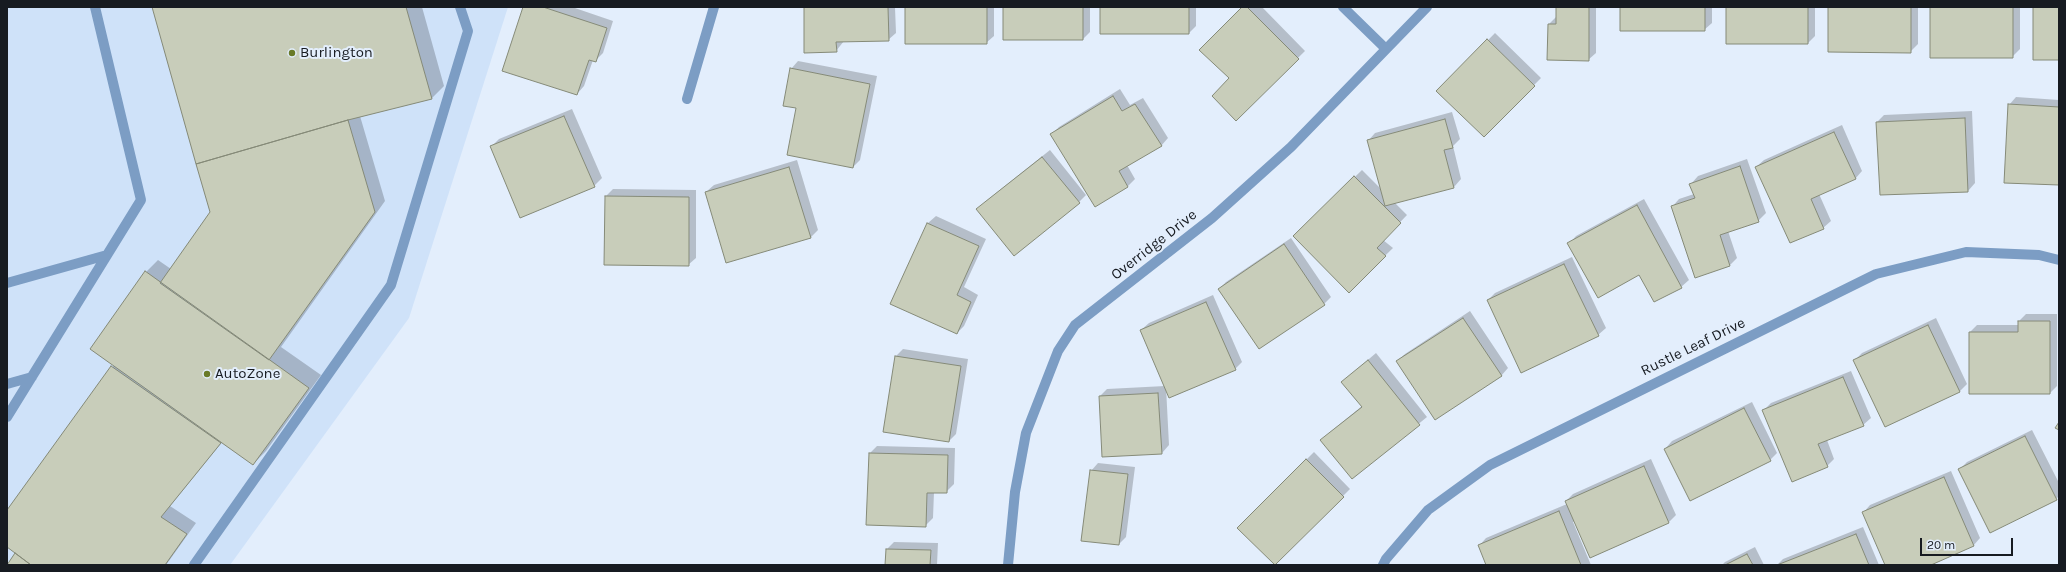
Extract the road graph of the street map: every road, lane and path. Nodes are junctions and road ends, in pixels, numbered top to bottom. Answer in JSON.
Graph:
{"nodes":[{"id":1,"x":95,"y":7,"type":"edge"},
{"id":2,"x":460,"y":7,"type":"edge"},
{"id":3,"x":714,"y":7,"type":"edge"},
{"id":4,"x":1343,"y":7,"type":"edge"},
{"id":5,"x":1427,"y":7,"type":"edge"},
{"id":6,"x":1385,"y":48,"type":"junction"},
{"id":7,"x":687,"y":99,"type":"dead end"},
{"id":8,"x":107,"y":255,"type":"junction"},
{"id":9,"x":2059,"y":260,"type":"edge"},
{"id":10,"x":7,"y":283,"type":"edge"},
{"id":11,"x":32,"y":377,"type":"junction"},
{"id":12,"x":7,"y":384,"type":"edge"},
{"id":13,"x":7,"y":417,"type":"edge"},
{"id":14,"x":194,"y":565,"type":"edge"},
{"id":15,"x":1008,"y":565,"type":"edge"},
{"id":16,"x":1383,"y":565,"type":"edge"}],
"edges":[{"from":1,"to":8,"type":"street"},
{"from":2,"to":14,"type":"street"},
{"from":3,"to":7,"type":"street"},
{"from":4,"to":6,"type":"street"},
{"from":5,"to":6,"type":"street","name":"Overridge Drive"},
{"from":6,"to":15,"type":"street","name":"Overridge Drive"},
{"from":8,"to":10,"type":"street"},
{"from":8,"to":11,"type":"street"},
{"from":9,"to":16,"type":"street","name":"Rustle Leaf Drive"},
{"from":11,"to":12,"type":"street"},
{"from":11,"to":13,"type":"street"}]}
